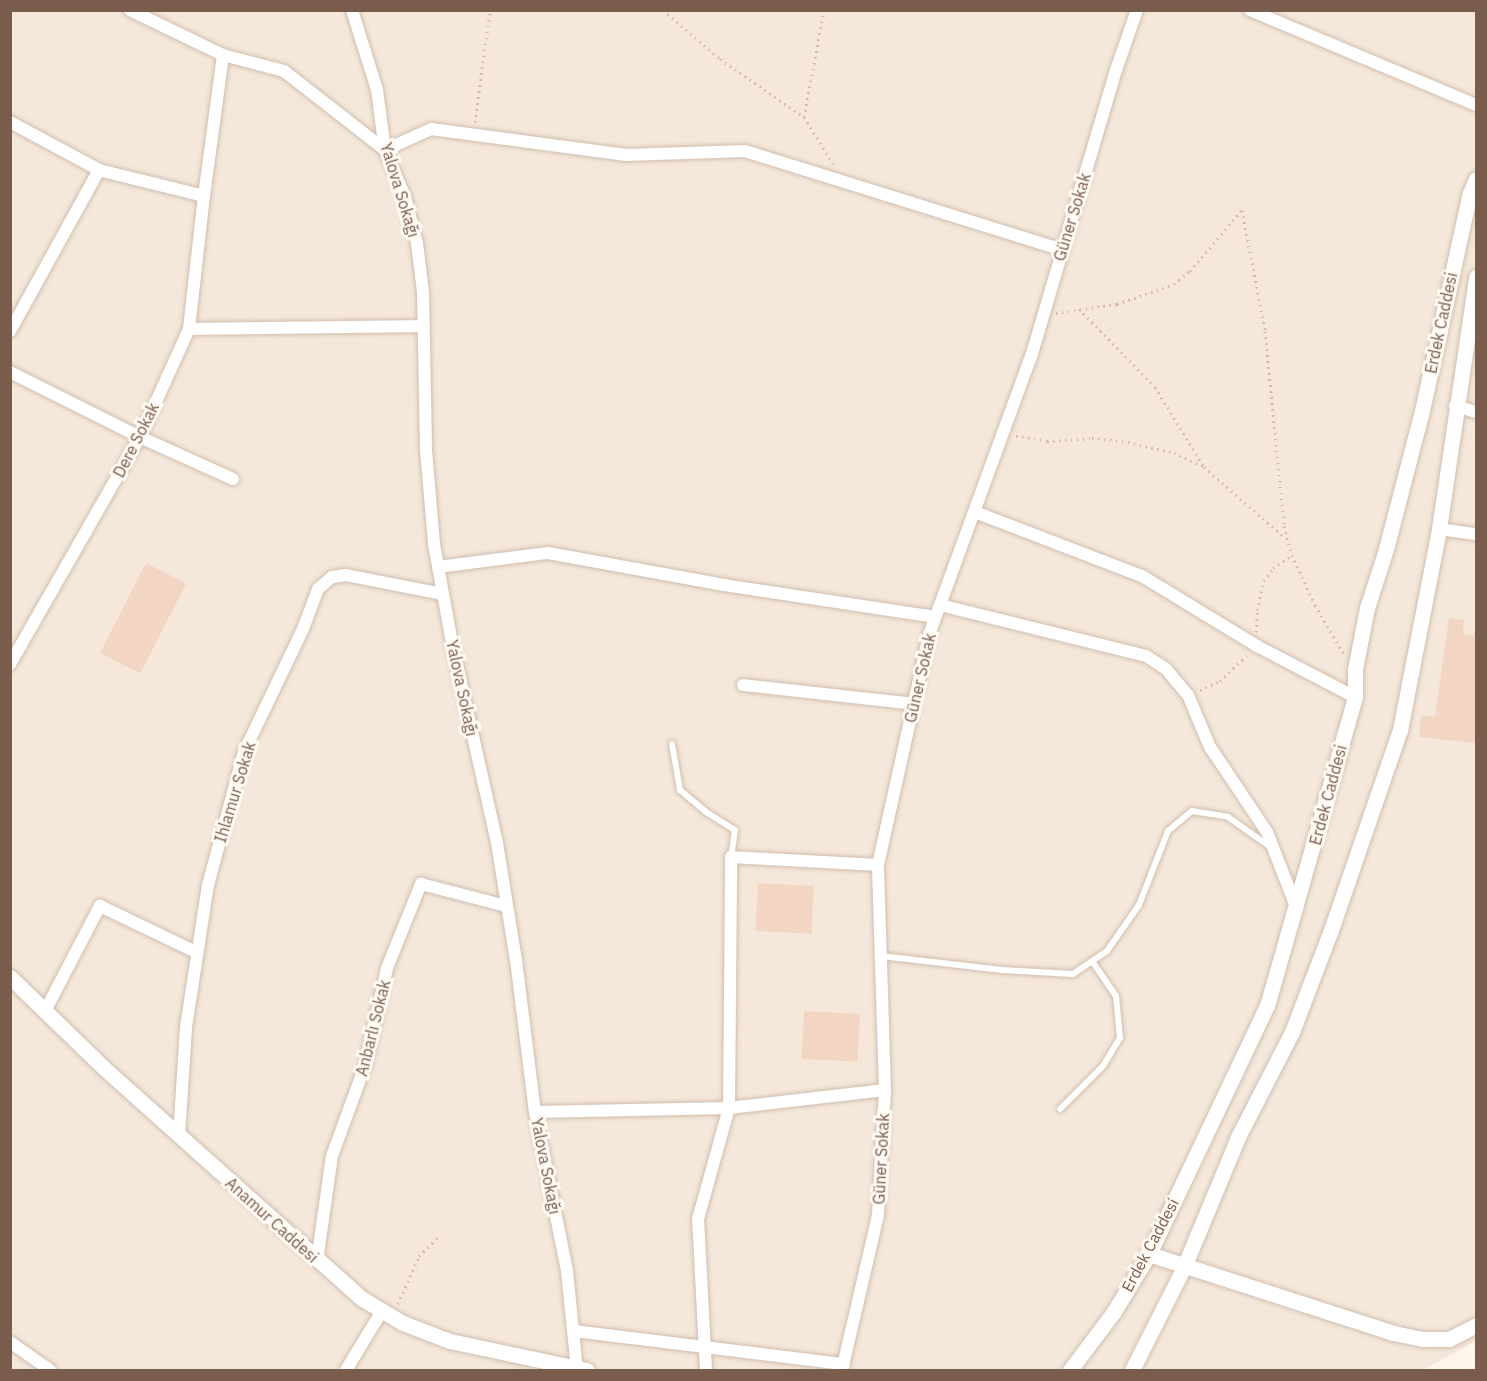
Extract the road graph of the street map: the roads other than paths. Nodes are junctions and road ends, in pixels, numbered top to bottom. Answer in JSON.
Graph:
{"nodes":[{"id":1,"x":130,"y":10,"type":"edge"},
{"id":2,"x":352,"y":10,"type":"edge"},
{"id":3,"x":1137,"y":10,"type":"edge"},
{"id":4,"x":1250,"y":10,"type":"edge"},
{"id":5,"x":224,"y":55,"type":"junction"},
{"id":6,"x":1476,"y":105,"type":"edge"},
{"id":7,"x":10,"y":122,"type":"edge"},
{"id":8,"x":385,"y":150,"type":"junction"},
{"id":9,"x":99,"y":170,"type":"junction"},
{"id":10,"x":1476,"y":179,"type":"edge"},
{"id":11,"x":204,"y":196,"type":"junction"},
{"id":12,"x":1062,"y":250,"type":"junction"},
{"id":13,"x":1476,"y":277,"type":"edge"},
{"id":14,"x":424,"y":326,"type":"junction"},
{"id":15,"x":189,"y":329,"type":"junction"},
{"id":16,"x":10,"y":331,"type":"edge"},
{"id":17,"x":10,"y":372,"type":"edge"},
{"id":18,"x":1455,"y":406,"type":"junction"},
{"id":19,"x":1476,"y":411,"type":"edge"},
{"id":20,"x":140,"y":437,"type":"junction"},
{"id":21,"x":233,"y":479,"type":"dead end"},
{"id":22,"x":975,"y":512,"type":"junction"},
{"id":23,"x":1439,"y":530,"type":"junction"},
{"id":24,"x":1476,"y":534,"type":"edge"},
{"id":25,"x":438,"y":567,"type":"junction"},
{"id":26,"x":442,"y":594,"type":"junction"},
{"id":27,"x":938,"y":611,"type":"junction"},
{"id":28,"x":10,"y":664,"type":"edge"},
{"id":29,"x":743,"y":686,"type":"dead end"},
{"id":30,"x":1355,"y":697,"type":"junction"},
{"id":31,"x":914,"y":704,"type":"junction"},
{"id":32,"x":672,"y":744,"type":"dead end"},
{"id":33,"x":1275,"y":850,"type":"junction"},
{"id":34,"x":731,"y":857,"type":"junction"},
{"id":35,"x":878,"y":864,"type":"junction"},
{"id":36,"x":506,"y":906,"type":"junction"},
{"id":37,"x":1297,"y":909,"type":"junction"},
{"id":38,"x":196,"y":952,"type":"junction"},
{"id":39,"x":881,"y":956,"type":"junction"},
{"id":40,"x":1092,"y":962,"type":"junction"},
{"id":41,"x":10,"y":977,"type":"edge"},
{"id":42,"x":45,"y":1011,"type":"junction"},
{"id":43,"x":885,"y":1090,"type":"junction"},
{"id":44,"x":729,"y":1108,"type":"junction"},
{"id":45,"x":1060,"y":1109,"type":"dead end"},
{"id":46,"x":535,"y":1112,"type":"junction"},
{"id":47,"x":179,"y":1136,"type":"junction"},
{"id":48,"x":1149,"y":1254,"type":"junction"},
{"id":49,"x":317,"y":1261,"type":"junction"},
{"id":50,"x":1184,"y":1267,"type":"junction"},
{"id":51,"x":387,"y":1314,"type":"junction"},
{"id":52,"x":1476,"y":1325,"type":"edge"},
{"id":53,"x":574,"y":1331,"type":"junction"},
{"id":54,"x":10,"y":1342,"type":"edge"},
{"id":55,"x":705,"y":1345,"type":"junction"},
{"id":56,"x":843,"y":1367,"type":"edge"},
{"id":57,"x":580,"y":1370,"type":"edge"},
{"id":58,"x":50,"y":1371,"type":"edge"},
{"id":59,"x":346,"y":1371,"type":"edge"},
{"id":60,"x":706,"y":1371,"type":"edge"},
{"id":61,"x":1070,"y":1371,"type":"edge"},
{"id":62,"x":1132,"y":1371,"type":"edge"}],
"edges":[{"from":1,"to":5,"type":"street"},
{"from":2,"to":8,"type":"street","name":"Yalova Sokağı"},
{"from":3,"to":12,"type":"street","name":"Güner Sokak"},
{"from":4,"to":6,"type":"street"},
{"from":5,"to":8,"type":"street"},
{"from":5,"to":11,"type":"street","name":"Dere Sokak"},
{"from":7,"to":9,"type":"street"},
{"from":8,"to":12,"type":"street"},
{"from":8,"to":14,"type":"street","name":"Yalova Sokağı"},
{"from":9,"to":11,"type":"street"},
{"from":9,"to":16,"type":"street"},
{"from":10,"to":30,"type":"street","name":"Erdek Caddesi"},
{"from":11,"to":15,"type":"street","name":"Dere Sokak"},
{"from":12,"to":22,"type":"street","name":"Güner Sokak"},
{"from":13,"to":18,"type":"street","name":"Erdek Caddesi"},
{"from":14,"to":15,"type":"street"},
{"from":14,"to":25,"type":"street","name":"Yalova Sokağı"},
{"from":15,"to":20,"type":"street","name":"Dere Sokak"},
{"from":17,"to":20,"type":"street"},
{"from":18,"to":19,"type":"street"},
{"from":18,"to":23,"type":"street","name":"Erdek Caddesi"},
{"from":20,"to":21,"type":"street"},
{"from":20,"to":28,"type":"street","name":"Dere Sokak"},
{"from":22,"to":27,"type":"street","name":"Güner Sokak"},
{"from":22,"to":30,"type":"street"},
{"from":23,"to":24,"type":"street"},
{"from":23,"to":50,"type":"street","name":"Erdek Caddesi"},
{"from":25,"to":26,"type":"street","name":"Yalova Sokağı"},
{"from":25,"to":27,"type":"street"},
{"from":26,"to":36,"type":"street","name":"Yalova Sokağı"},
{"from":26,"to":38,"type":"street","name":"Ihlamur Sokak"},
{"from":27,"to":31,"type":"street","name":"Güner Sokak"},
{"from":27,"to":33,"type":"street"},
{"from":29,"to":31,"type":"street"},
{"from":30,"to":37,"type":"street","name":"Erdek Caddesi"},
{"from":31,"to":35,"type":"street","name":"Güner Sokak"},
{"from":32,"to":34,"type":"lane"},
{"from":33,"to":37,"type":"street"},
{"from":33,"to":40,"type":"lane"},
{"from":34,"to":35,"type":"street"},
{"from":34,"to":44,"type":"street"},
{"from":35,"to":39,"type":"street","name":"Güner Sokak"},
{"from":36,"to":46,"type":"street","name":"Yalova Sokağı"},
{"from":36,"to":49,"type":"street","name":"Anbarlı Sokak"},
{"from":37,"to":48,"type":"street","name":"Erdek Caddesi"},
{"from":38,"to":42,"type":"street"},
{"from":38,"to":47,"type":"street","name":"Ihlamur Sokak"},
{"from":39,"to":40,"type":"lane"},
{"from":39,"to":43,"type":"street","name":"Güner Sokak"},
{"from":40,"to":45,"type":"lane"},
{"from":41,"to":42,"type":"street","name":"Anamur Caddesi"},
{"from":42,"to":47,"type":"street","name":"Anamur Caddesi"},
{"from":43,"to":44,"type":"street"},
{"from":43,"to":56,"type":"street","name":"Güner Sokak"},
{"from":44,"to":46,"type":"street"},
{"from":44,"to":55,"type":"street"},
{"from":46,"to":53,"type":"street","name":"Yalova Sokağı"},
{"from":47,"to":49,"type":"street","name":"Anamur Caddesi"},
{"from":48,"to":50,"type":"street"},
{"from":48,"to":61,"type":"street","name":"Erdek Caddesi"},
{"from":49,"to":51,"type":"street","name":"Anamur Caddesi"},
{"from":50,"to":52,"type":"street"},
{"from":50,"to":62,"type":"street","name":"Erdek Caddesi"},
{"from":51,"to":57,"type":"street","name":"Anamur Caddesi"},
{"from":51,"to":59,"type":"street"},
{"from":53,"to":55,"type":"street"},
{"from":53,"to":57,"type":"street","name":"Yalova Sokağı"},
{"from":54,"to":58,"type":"street"},
{"from":55,"to":56,"type":"street"},
{"from":55,"to":60,"type":"street"}]}
